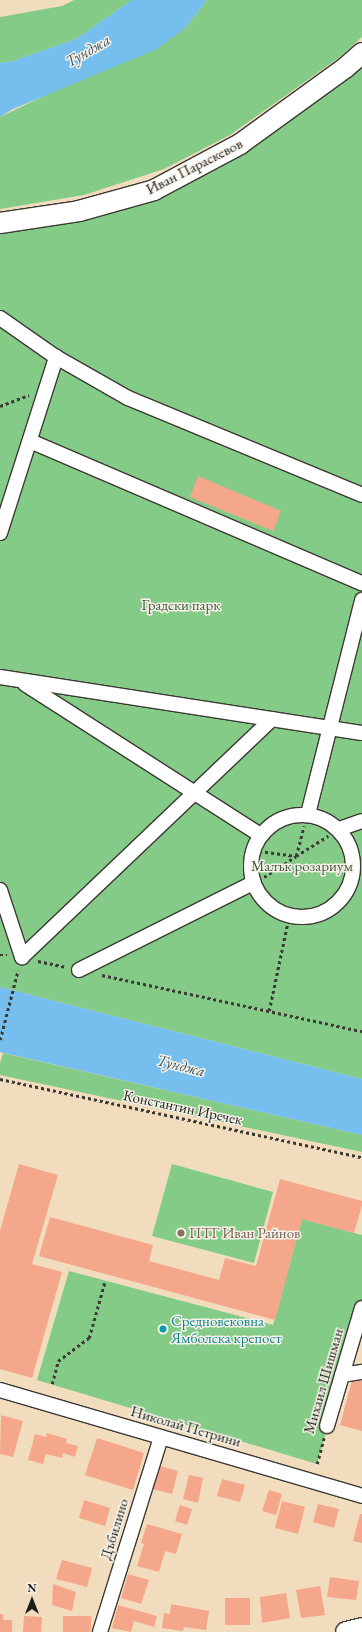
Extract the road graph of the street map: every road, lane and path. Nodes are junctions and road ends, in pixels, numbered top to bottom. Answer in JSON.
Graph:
{"nodes":[{"id":1,"x":362,"y":53,"type":"edge"},
{"id":2,"x":0,"y":223,"type":"edge"},
{"id":3,"x":0,"y":318,"type":"edge"},
{"id":4,"x":56,"y":357,"type":"junction"},
{"id":5,"x":46,"y":388,"type":"junction"},
{"id":6,"x":0,"y":406,"type":"edge"},
{"id":7,"x":30,"y":441,"type":"junction"},
{"id":8,"x":362,"y":495,"type":"edge"},
{"id":9,"x":0,"y":533,"type":"edge"},
{"id":10,"x":362,"y":583,"type":"edge"},
{"id":11,"x":362,"y":600,"type":"edge"},
{"id":12,"x":0,"y":677,"type":"edge"},
{"id":13,"x":20,"y":680,"type":"junction"},
{"id":14,"x":272,"y":719,"type":"junction"},
{"id":15,"x":330,"y":728,"type":"junction"},
{"id":16,"x":362,"y":733,"type":"edge"},
{"id":17,"x":195,"y":793,"type":"junction"},
{"id":18,"x":308,"y":814,"type":"junction"},
{"id":19,"x":362,"y":822,"type":"edge"},
{"id":20,"x":339,"y":829,"type":"junction"},
{"id":21,"x":260,"y":835,"type":"junction"},
{"id":22,"x":253,"y":850,"type":"junction"},
{"id":23,"x":296,"y":856,"type":"junction"},
{"id":24,"x":357,"y":876,"type":"edge"},
{"id":25,"x":253,"y":883,"type":"junction"},
{"id":26,"x":0,"y":890,"type":"edge"},
{"id":27,"x":289,"y":916,"type":"junction"},
{"id":28,"x":22,"y":957,"type":"junction"},
{"id":29,"x":80,"y":970,"type":"junction"},
{"id":30,"x":270,"y":1011,"type":"junction"},
{"id":31,"x":362,"y":1031,"type":"edge"},
{"id":32,"x":0,"y":1040,"type":"edge"},
{"id":33,"x":0,"y":1079,"type":"edge"},
{"id":34,"x":362,"y":1157,"type":"edge"},
{"id":35,"x":105,"y":1281,"type":"dead end"},
{"id":36,"x":362,"y":1308,"type":"edge"},
{"id":37,"x":362,"y":1372,"type":"edge"},
{"id":38,"x":342,"y":1375,"type":"junction"},
{"id":39,"x":52,"y":1384,"type":"dead end"},
{"id":40,"x":0,"y":1390,"type":"edge"},
{"id":41,"x":327,"y":1426,"type":"joint"},
{"id":42,"x":161,"y":1437,"type":"junction"},
{"id":43,"x":317,"y":1464,"type":"dead end"},
{"id":44,"x":362,"y":1496,"type":"edge"},
{"id":45,"x":362,"y":1628,"type":"edge"},
{"id":46,"x":100,"y":1632,"type":"edge"},
{"id":47,"x":346,"y":1632,"type":"edge"}],
"edges":[{"from":1,"to":2,"type":"street","name":"Иван Параскевов"},
{"from":3,"to":4,"type":"street"},
{"from":4,"to":5,"type":"street"},
{"from":4,"to":8,"type":"street"},
{"from":5,"to":6,"type":"path"},
{"from":5,"to":7,"type":"street"},
{"from":7,"to":9,"type":"street"},
{"from":7,"to":10,"type":"street"},
{"from":11,"to":15,"type":"street"},
{"from":12,"to":13,"type":"street"},
{"from":13,"to":14,"type":"street"},
{"from":13,"to":17,"type":"street"},
{"from":14,"to":15,"type":"street"},
{"from":14,"to":17,"type":"street"},
{"from":15,"to":16,"type":"street"},
{"from":15,"to":18,"type":"street"},
{"from":17,"to":21,"type":"street"},
{"from":17,"to":28,"type":"street"},
{"from":18,"to":20,"type":"street"},
{"from":18,"to":21,"type":"street"},
{"from":18,"to":23,"type":"path"},
{"from":19,"to":20,"type":"street"},
{"from":20,"to":23,"type":"path"},
{"from":20,"to":24,"type":"street"},
{"from":21,"to":22,"type":"street"},
{"from":22,"to":23,"type":"path"},
{"from":22,"to":25,"type":"street"},
{"from":23,"to":25,"type":"path"},
{"from":24,"to":27,"type":"street"},
{"from":25,"to":27,"type":"street"},
{"from":25,"to":29,"type":"street"},
{"from":26,"to":28,"type":"street"},
{"from":27,"to":30,"type":"path"},
{"from":28,"to":29,"type":"path"},
{"from":28,"to":32,"type":"path"},
{"from":29,"to":30,"type":"path"},
{"from":30,"to":31,"type":"path"},
{"from":33,"to":34,"type":"path","name":"Константин Иречек"},
{"from":35,"to":39,"type":"path"},
{"from":36,"to":38,"type":"street","name":"Михаил Шишман"},
{"from":37,"to":38,"type":"street"},
{"from":38,"to":41,"type":"street","name":"Михаил Шишман"},
{"from":40,"to":42,"type":"street","name":"Николай Петрини"},
{"from":41,"to":43,"type":"path","name":"Михаил Шишман"},
{"from":42,"to":44,"type":"street","name":"Николай Петрини"},
{"from":42,"to":46,"type":"street","name":"Дъбилино"},
{"from":45,"to":47,"type":"street"}]}
